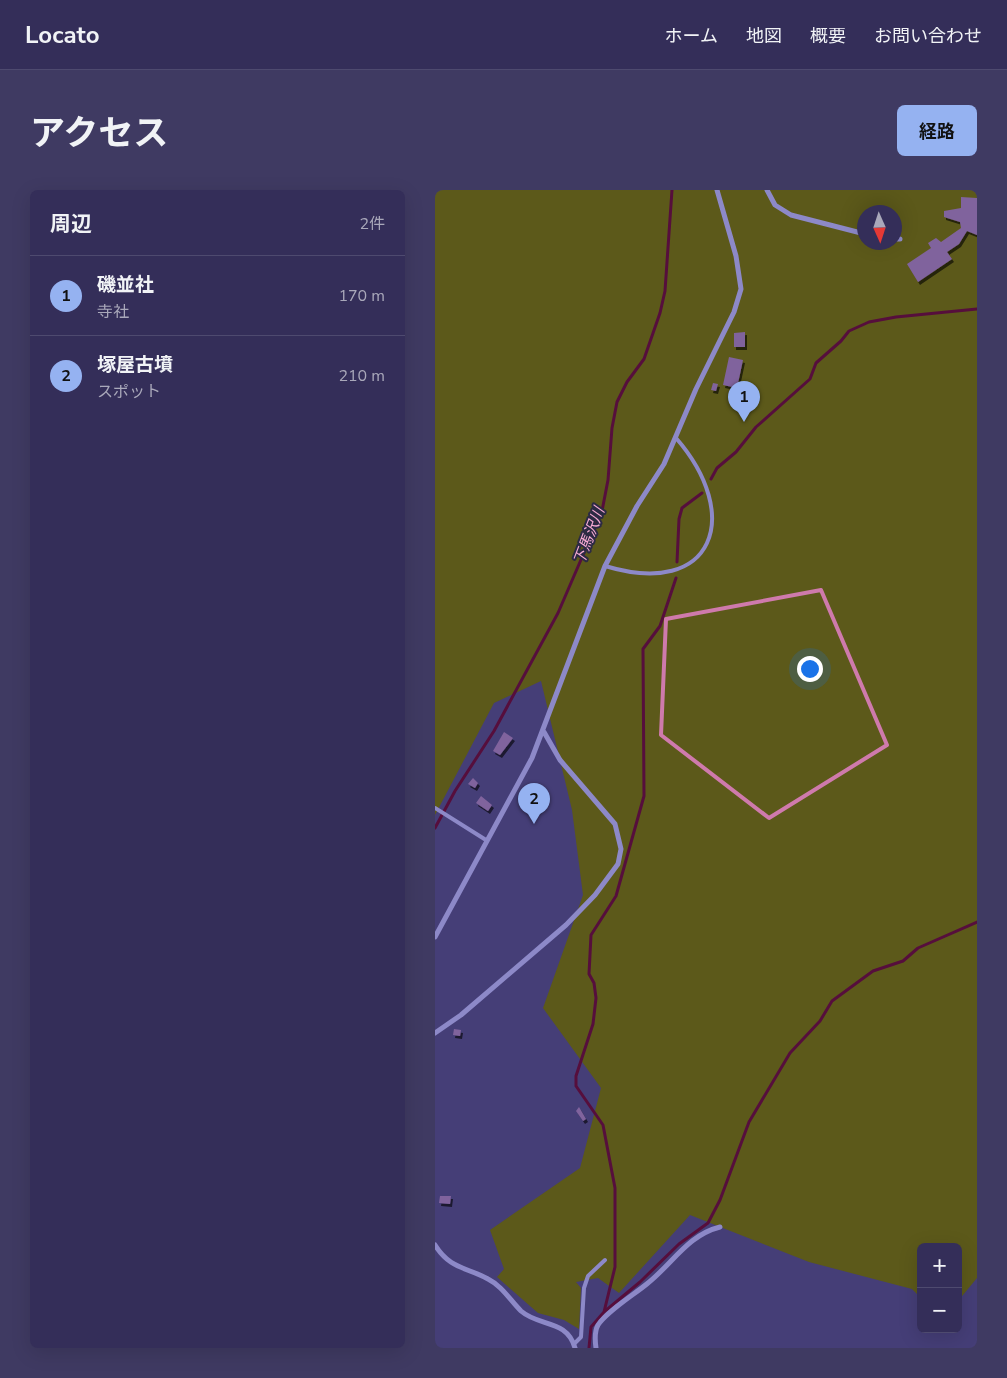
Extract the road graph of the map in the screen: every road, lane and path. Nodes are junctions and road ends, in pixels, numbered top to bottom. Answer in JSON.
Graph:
{"nodes":[{"id":1,"x":717,"y":190,"type":"edge"},
{"id":2,"x":767,"y":190,"type":"edge"},
{"id":3,"x":857,"y":232,"type":"edge"},
{"id":4,"x":676,"y":438,"type":"junction"},
{"id":5,"x":605,"y":566,"type":"junction"},
{"id":6,"x":544,"y":732,"type":"junction"},
{"id":7,"x":436,"y":809,"type":"edge"},
{"id":8,"x":486,"y":840,"type":"junction"},
{"id":9,"x":435,"y":937,"type":"edge"},
{"id":10,"x":435,"y":1033,"type":"edge"},
{"id":11,"x":720,"y":1226,"type":"dead end"},
{"id":12,"x":435,"y":1245,"type":"edge"},
{"id":13,"x":605,"y":1260,"type":"dead end"},
{"id":14,"x":574,"y":1346,"type":"edge"},
{"id":15,"x":597,"y":1348,"type":"edge"}],
"edges":[{"from":1,"to":4,"type":"street"},
{"from":2,"to":3,"type":"street"},
{"from":4,"to":5,"type":"street"},
{"from":4,"to":5,"type":"lane"},
{"from":5,"to":6,"type":"street"},
{"from":6,"to":8,"type":"street"},
{"from":6,"to":10,"type":"street"},
{"from":7,"to":8,"type":"lane"},
{"from":8,"to":9,"type":"street"},
{"from":11,"to":15,"type":"street"},
{"from":12,"to":14,"type":"street"},
{"from":13,"to":14,"type":"lane"}]}
